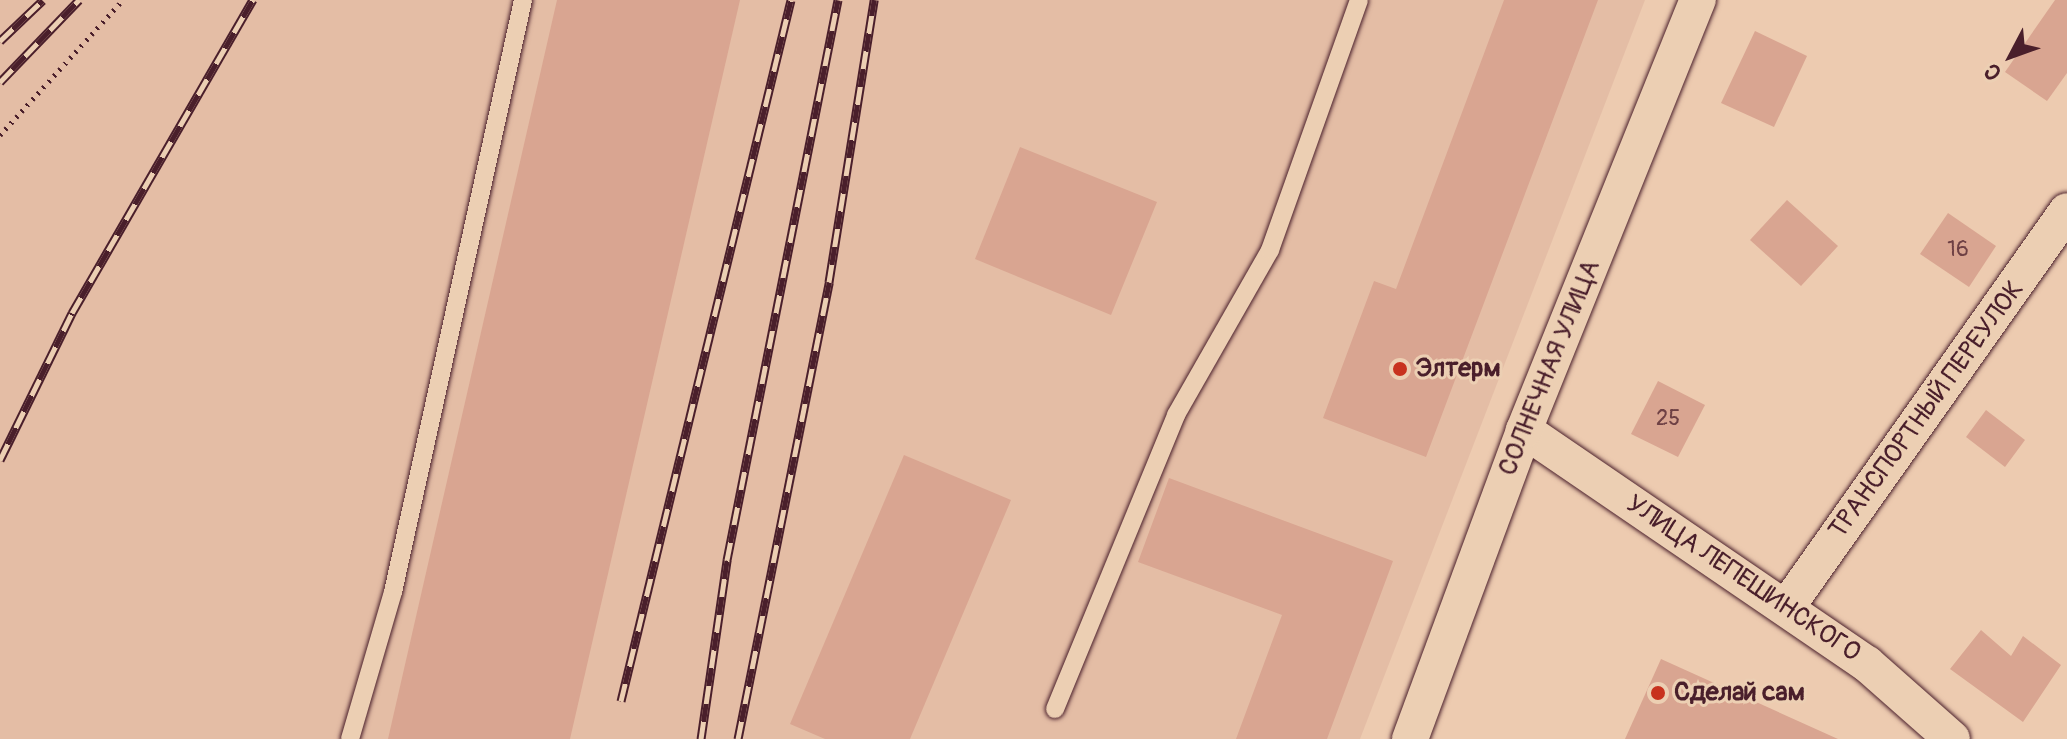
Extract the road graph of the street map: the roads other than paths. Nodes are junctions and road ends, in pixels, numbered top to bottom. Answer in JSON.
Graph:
{"nodes":[{"id":1,"x":523,"y":0,"type":"edge"},
{"id":2,"x":1359,"y":0,"type":"edge"},
{"id":3,"x":1698,"y":0,"type":"edge"},
{"id":4,"x":2067,"y":211,"type":"edge"},
{"id":5,"x":1524,"y":430,"type":"junction"},
{"id":6,"x":1786,"y":608,"type":"junction"},
{"id":7,"x":1055,"y":709,"type":"dead end"},
{"id":8,"x":350,"y":739,"type":"edge"},
{"id":9,"x":1410,"y":739,"type":"edge"},
{"id":10,"x":1952,"y":739,"type":"edge"}],
"edges":[{"from":1,"to":8,"type":"lane"},
{"from":2,"to":7,"type":"lane"},
{"from":3,"to":5,"type":"street","name":"СОЛНЕЧНАЯ УЛИЦА"},
{"from":4,"to":6,"type":"street","name":"ТРАНСПОРТНЫЙ ПЕРЕУЛОК"},
{"from":5,"to":6,"type":"street","name":"УЛИЦА ЛЕПЕШИНСКОГО"},
{"from":5,"to":9,"type":"street","name":"СОЛНЕЧНАЯ УЛИЦА"},
{"from":6,"to":10,"type":"street","name":"УЛИЦА ЛЕПЕШИНСКОГО"}]}
